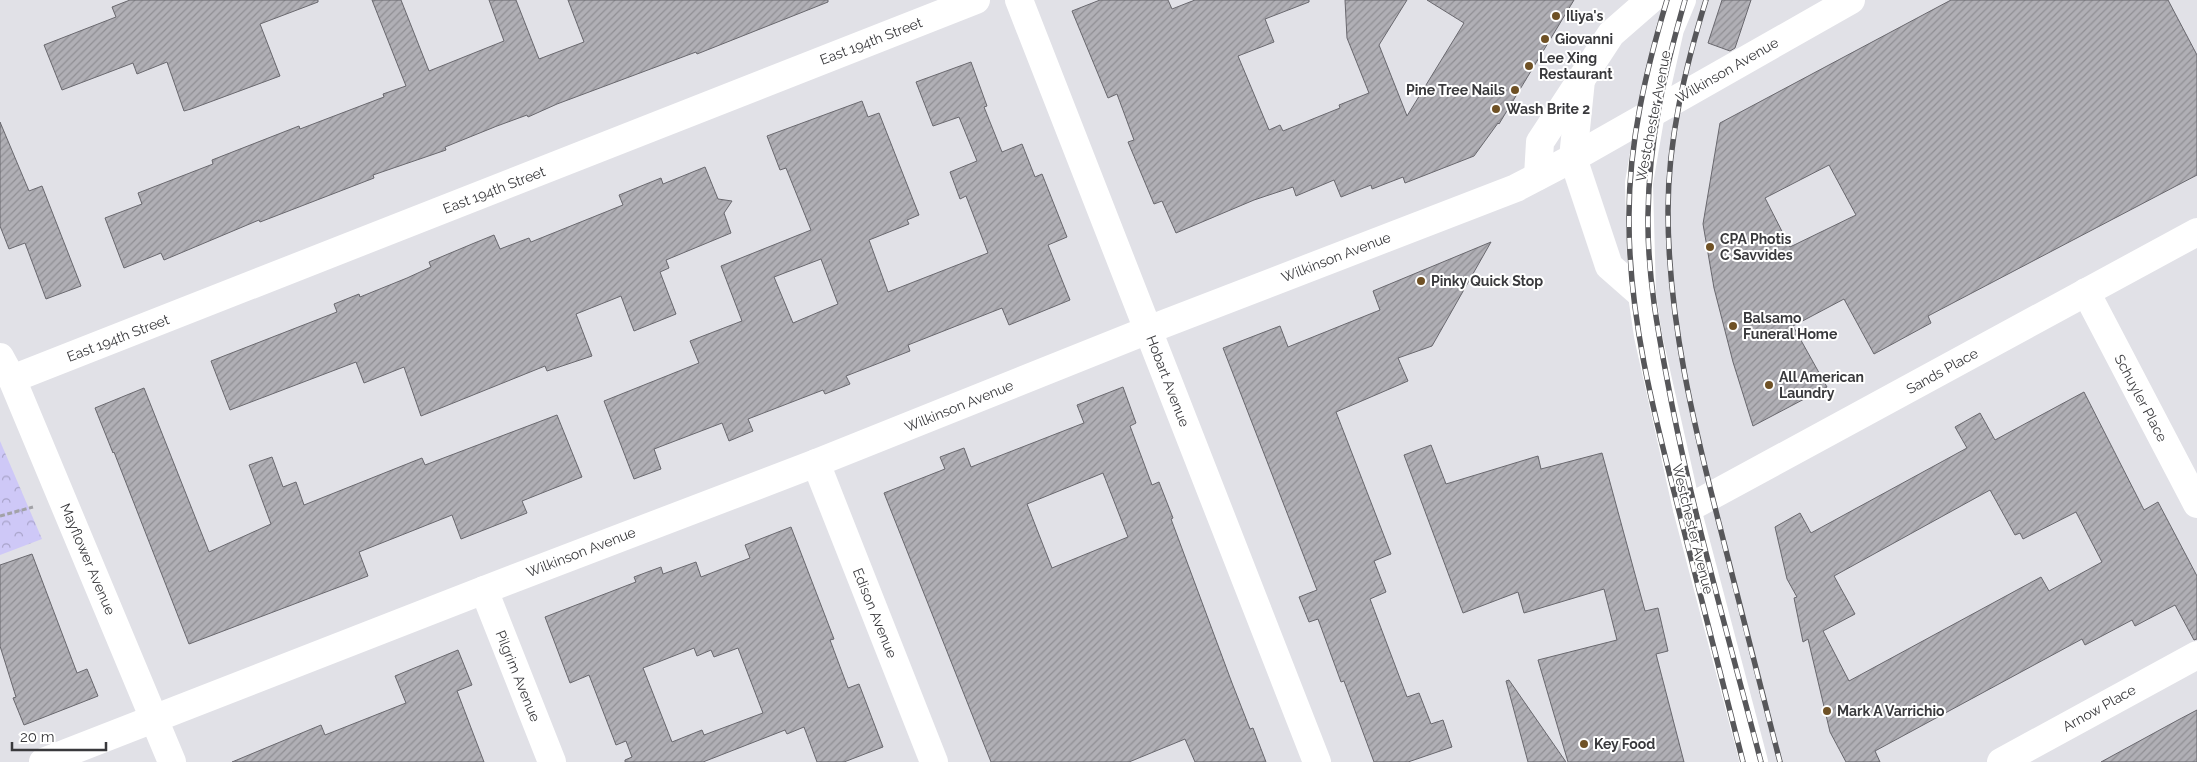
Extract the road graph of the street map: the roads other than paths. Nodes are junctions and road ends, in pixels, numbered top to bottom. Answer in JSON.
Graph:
{"nodes":[{"id":1,"x":976,"y":0,"type":"edge"},
{"id":2,"x":1018,"y":0,"type":"edge"},
{"id":3,"x":1650,"y":0,"type":"edge"},
{"id":4,"x":1682,"y":0,"type":"edge"},
{"id":5,"x":1851,"y":0,"type":"edge"},
{"id":6,"x":1581,"y":80,"type":"junction"},
{"id":7,"x":1651,"y":114,"type":"junction"},
{"id":8,"x":1573,"y":158,"type":"junction"},
{"id":9,"x":1538,"y":176,"type":"junction"},
{"id":10,"x":2197,"y":232,"type":"edge"},
{"id":11,"x":2086,"y":292,"type":"junction"},
{"id":12,"x":1642,"y":295,"type":"junction"},
{"id":13,"x":1148,"y":330,"type":"junction"},
{"id":14,"x":6,"y":368,"type":"edge"},
{"id":15,"x":816,"y":463,"type":"junction"},
{"id":16,"x":2197,"y":504,"type":"edge"},
{"id":17,"x":1687,"y":509,"type":"junction"},
{"id":18,"x":484,"y":590,"type":"junction"},
{"id":19,"x":2197,"y":655,"type":"edge"},
{"id":20,"x":155,"y":718,"type":"junction"},
{"id":21,"x":44,"y":762,"type":"edge"},
{"id":22,"x":172,"y":762,"type":"edge"},
{"id":23,"x":552,"y":762,"type":"edge"},
{"id":24,"x":934,"y":762,"type":"edge"},
{"id":25,"x":1317,"y":762,"type":"edge"},
{"id":26,"x":1754,"y":762,"type":"edge"},
{"id":27,"x":2001,"y":762,"type":"edge"}],
"edges":[{"from":1,"to":14,"type":"street","name":"East 194th Street"},
{"from":2,"to":13,"type":"street","name":"Hobart Avenue"},
{"from":3,"to":6,"type":"street"},
{"from":4,"to":7,"type":"street","name":"Westchester Avenue"},
{"from":5,"to":7,"type":"street","name":"Wilkinson Avenue"},
{"from":6,"to":8,"type":"street"},
{"from":6,"to":9,"type":"street"},
{"from":7,"to":8,"type":"street","name":"Wilkinson Avenue"},
{"from":7,"to":12,"type":"street","name":"Westchester Avenue"},
{"from":8,"to":9,"type":"street","name":"Wilkinson Avenue"},
{"from":8,"to":12,"type":"street"},
{"from":9,"to":13,"type":"street","name":"Wilkinson Avenue"},
{"from":10,"to":11,"type":"street","name":"Sands Place"},
{"from":11,"to":16,"type":"street","name":"Schuyler Place"},
{"from":11,"to":17,"type":"street","name":"Sands Place"},
{"from":12,"to":17,"type":"street","name":"Westchester Avenue"},
{"from":13,"to":15,"type":"street","name":"Wilkinson Avenue"},
{"from":13,"to":25,"type":"street","name":"Hobart Avenue"},
{"from":14,"to":20,"type":"street","name":"Mayflower Avenue"},
{"from":15,"to":18,"type":"street","name":"Wilkinson Avenue"},
{"from":15,"to":24,"type":"street","name":"Edison Avenue"},
{"from":17,"to":26,"type":"street","name":"Westchester Avenue"},
{"from":18,"to":20,"type":"street","name":"Wilkinson Avenue"},
{"from":18,"to":23,"type":"street","name":"Pilgrim Avenue"},
{"from":19,"to":27,"type":"street","name":"Arnow Place"},
{"from":20,"to":21,"type":"street","name":"Wilkinson Avenue"},
{"from":20,"to":22,"type":"street","name":"Mayflower Avenue"}]}
